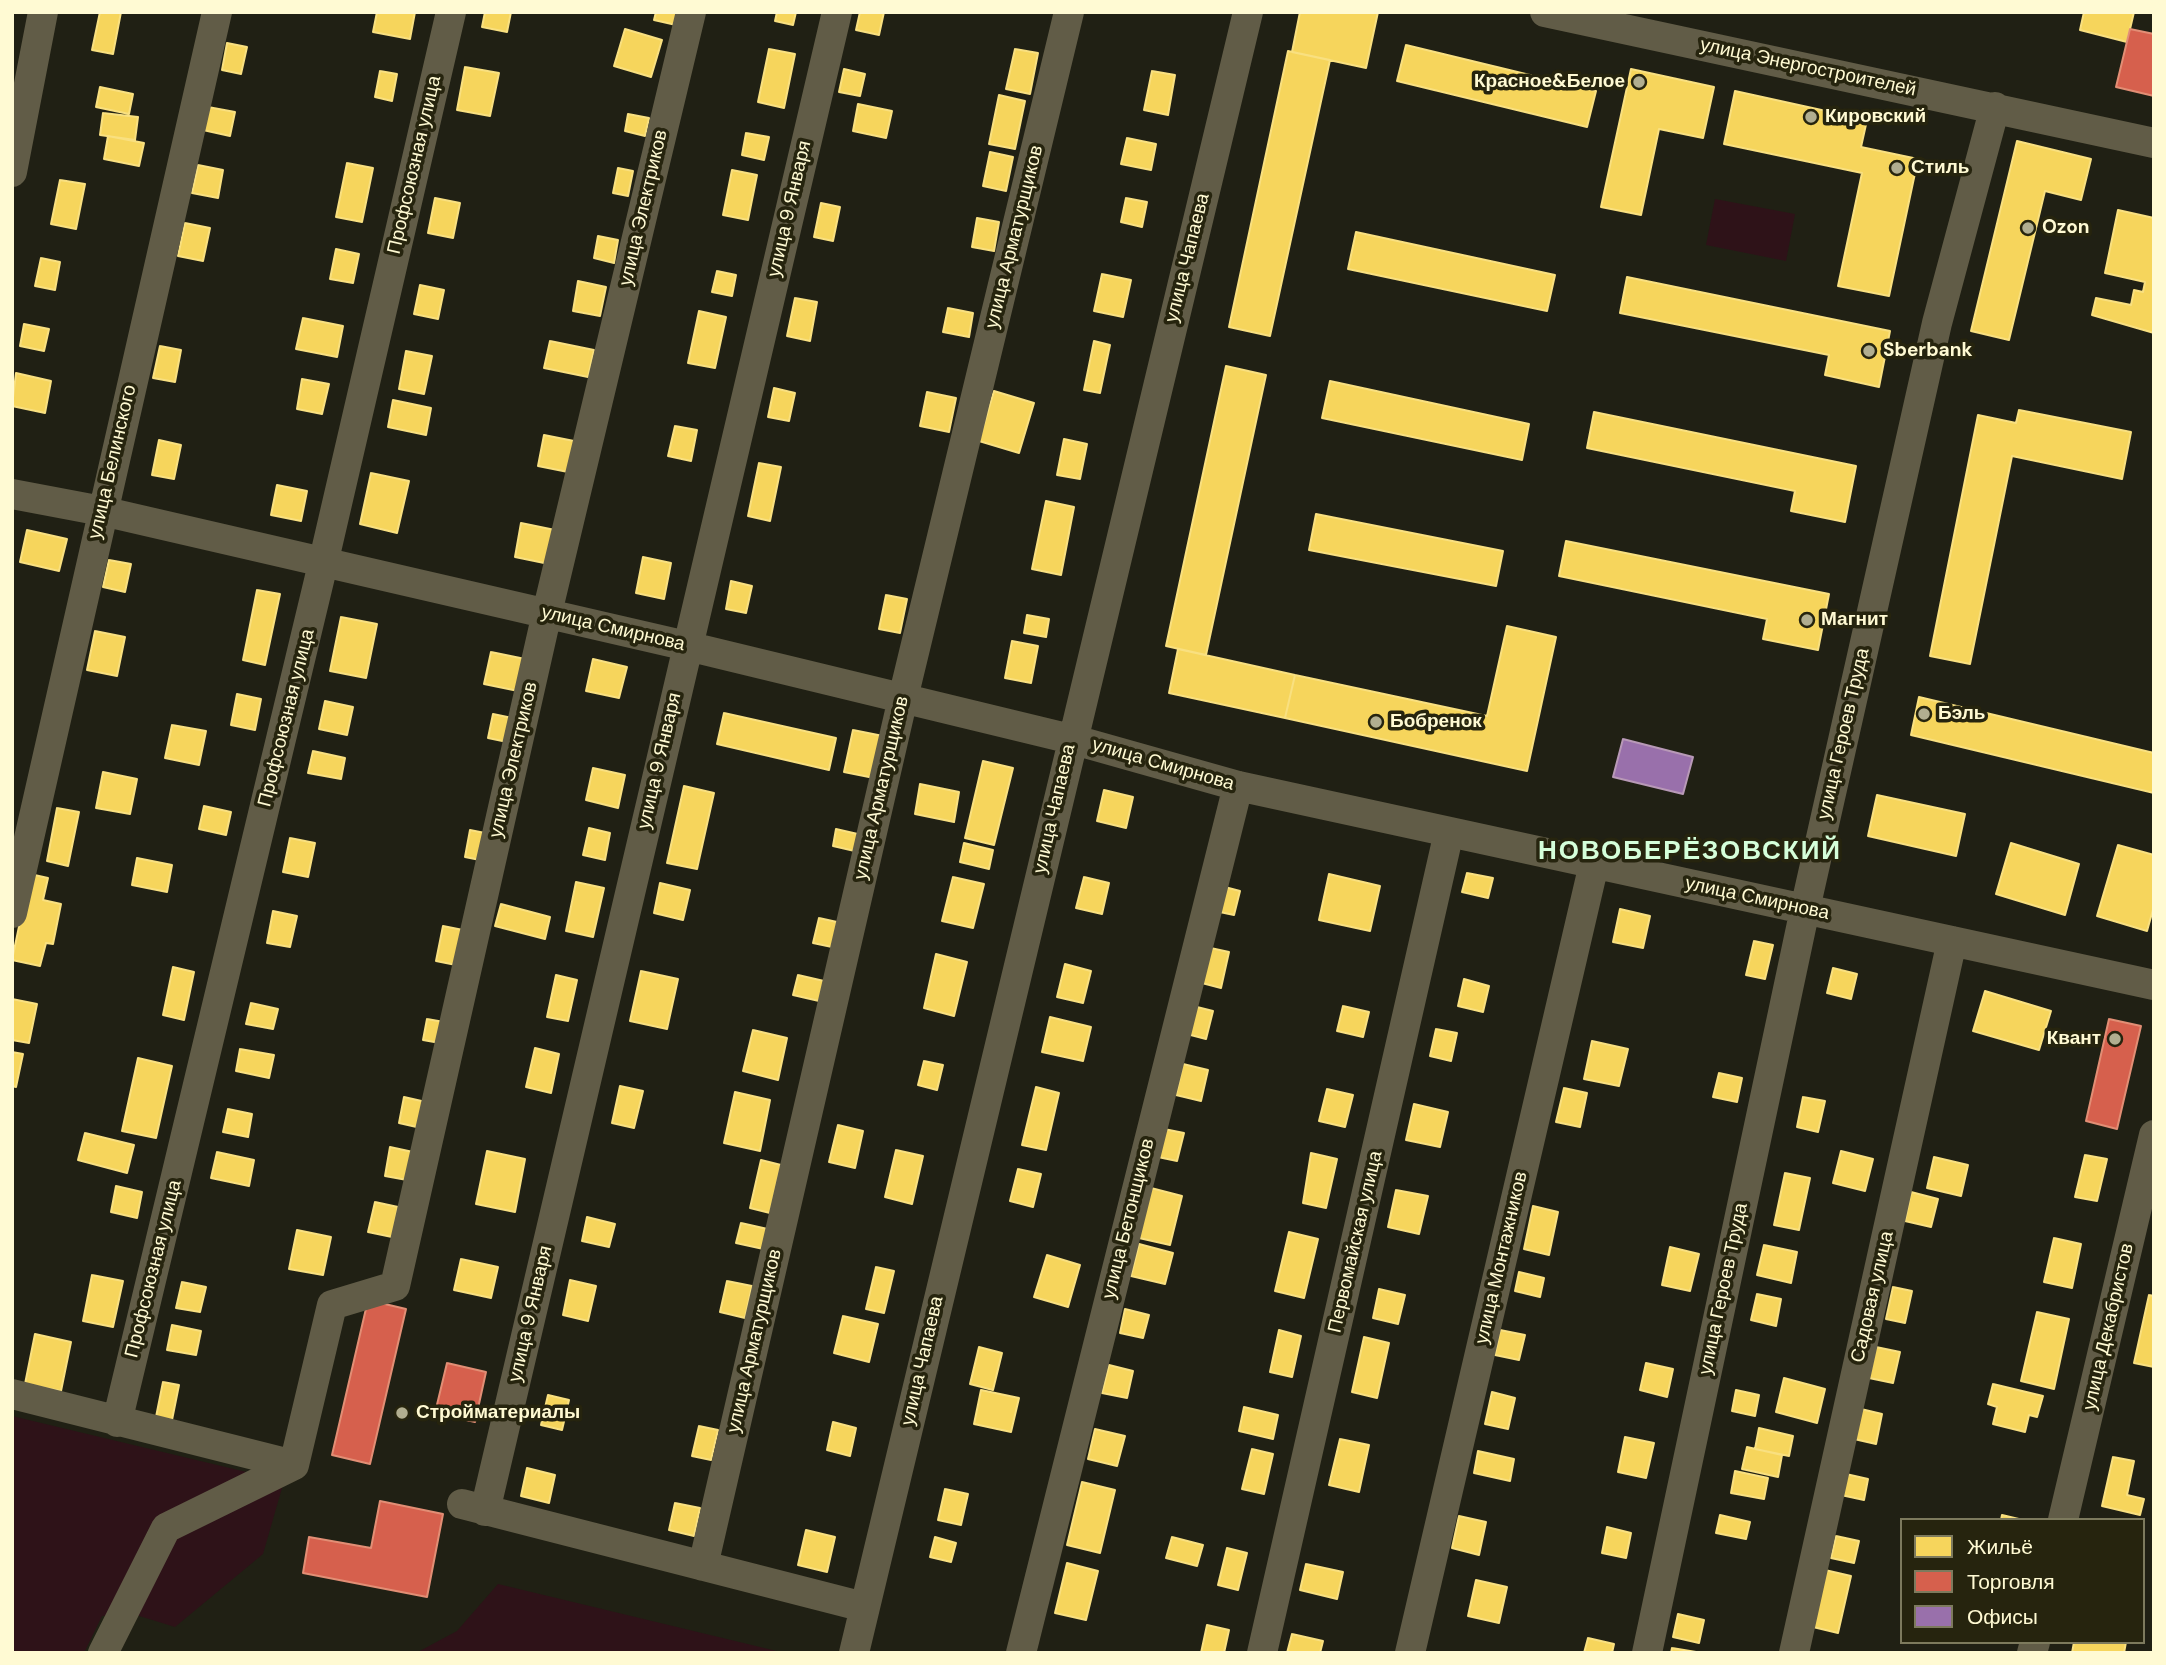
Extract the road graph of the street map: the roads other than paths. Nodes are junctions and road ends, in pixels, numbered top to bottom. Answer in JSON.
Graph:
{"nodes":[{"id":1,"x":43,"y":12,"type":"edge"},
{"id":2,"x":217,"y":12,"type":"edge"},
{"id":3,"x":451,"y":12,"type":"edge"},
{"id":4,"x":691,"y":12,"type":"edge"},
{"id":5,"x":837,"y":12,"type":"edge"},
{"id":6,"x":1069,"y":12,"type":"edge"},
{"id":7,"x":1248,"y":12,"type":"edge"},
{"id":8,"x":1545,"y":12,"type":"edge"},
{"id":9,"x":1995,"y":107,"type":"junction"},
{"id":10,"x":2154,"y":143,"type":"edge"},
{"id":11,"x":12,"y":172,"type":"edge"},
{"id":12,"x":12,"y":494,"type":"edge"},
{"id":13,"x":102,"y":512,"type":"junction"},
{"id":14,"x":324,"y":564,"type":"junction"},
{"id":15,"x":547,"y":613,"type":"junction"},
{"id":16,"x":687,"y":646,"type":"junction"},
{"id":17,"x":903,"y":698,"type":"junction"},
{"id":18,"x":1072,"y":739,"type":"junction"},
{"id":19,"x":1238,"y":786,"type":"junction"},
{"id":20,"x":1449,"y":832,"type":"junction"},
{"id":21,"x":1594,"y":863,"type":"junction"},
{"id":22,"x":1805,"y":909,"type":"junction"},
{"id":23,"x":12,"y":913,"type":"edge"},
{"id":24,"x":1952,"y":942,"type":"junction"},
{"id":25,"x":2154,"y":985,"type":"edge"},
{"id":26,"x":2154,"y":1135,"type":"edge"},
{"id":27,"x":12,"y":1394,"type":"edge"},
{"id":28,"x":117,"y":1422,"type":"junction"},
{"id":29,"x":294,"y":1465,"type":"junction"},
{"id":30,"x":2063,"y":1518,"type":"edge"},
{"id":31,"x":704,"y":1566,"type":"junction"},
{"id":32,"x":864,"y":1607,"type":"junction"},
{"id":33,"x":103,"y":1653,"type":"edge"},
{"id":34,"x":855,"y":1653,"type":"edge"},
{"id":35,"x":1021,"y":1653,"type":"edge"},
{"id":36,"x":1262,"y":1653,"type":"edge"},
{"id":37,"x":1410,"y":1653,"type":"edge"},
{"id":38,"x":1647,"y":1653,"type":"edge"},
{"id":39,"x":1794,"y":1653,"type":"edge"}],
"edges":[{"from":1,"to":11,"type":"street"},
{"from":2,"to":13,"type":"street","name":"улица Белинского"},
{"from":3,"to":14,"type":"street","name":"Профсоюзная улица"},
{"from":4,"to":15,"type":"street","name":"улица Электриков"},
{"from":5,"to":16,"type":"street","name":"улица 9 Января"},
{"from":6,"to":17,"type":"street","name":"улица Арматурщиков"},
{"from":7,"to":18,"type":"street","name":"улица Чапаева"},
{"from":8,"to":9,"type":"street","name":"улица Энергостроителей"},
{"from":9,"to":10,"type":"street","name":"улица Энергостроителей"},
{"from":9,"to":22,"type":"street","name":"улица Героев Труда"},
{"from":12,"to":13,"type":"street","name":"улица Смирнова"},
{"from":13,"to":14,"type":"street","name":"улица Смирнова"},
{"from":13,"to":23,"type":"street","name":"улица Белинского"},
{"from":14,"to":15,"type":"street","name":"улица Смирнова"},
{"from":14,"to":28,"type":"street","name":"Профсоюзная улица"},
{"from":15,"to":16,"type":"street","name":"улица Смирнова"},
{"from":15,"to":29,"type":"street","name":"улица Электриков"},
{"from":16,"to":17,"type":"street","name":"улица Смирнова"},
{"from":16,"to":31,"type":"street","name":"улица 9 Января"},
{"from":17,"to":18,"type":"street","name":"улица Смирнова"},
{"from":17,"to":31,"type":"street","name":"улица Арматурщиков"},
{"from":18,"to":19,"type":"street","name":"улица Смирнова"},
{"from":18,"to":32,"type":"street","name":"улица Чапаева"},
{"from":19,"to":20,"type":"street","name":"улица Смирнова"},
{"from":19,"to":35,"type":"street","name":"улица Бетонщиков"},
{"from":20,"to":21,"type":"street","name":"улица Смирнова"},
{"from":20,"to":36,"type":"street","name":"Первомайская улица"},
{"from":21,"to":22,"type":"street","name":"улица Смирнова"},
{"from":21,"to":37,"type":"street","name":"улица Монтажников"},
{"from":22,"to":24,"type":"street","name":"улица Смирнова"},
{"from":22,"to":38,"type":"street","name":"улица Героев Труда"},
{"from":24,"to":25,"type":"street","name":"улица Смирнова"},
{"from":24,"to":39,"type":"street","name":"Садовая улица"},
{"from":26,"to":30,"type":"street","name":"улица Декабристов"},
{"from":27,"to":28,"type":"street"},
{"from":28,"to":29,"type":"street"},
{"from":29,"to":33,"type":"street"},
{"from":31,"to":32,"type":"street"},
{"from":32,"to":34,"type":"street","name":"улица Чапаева"}]}
